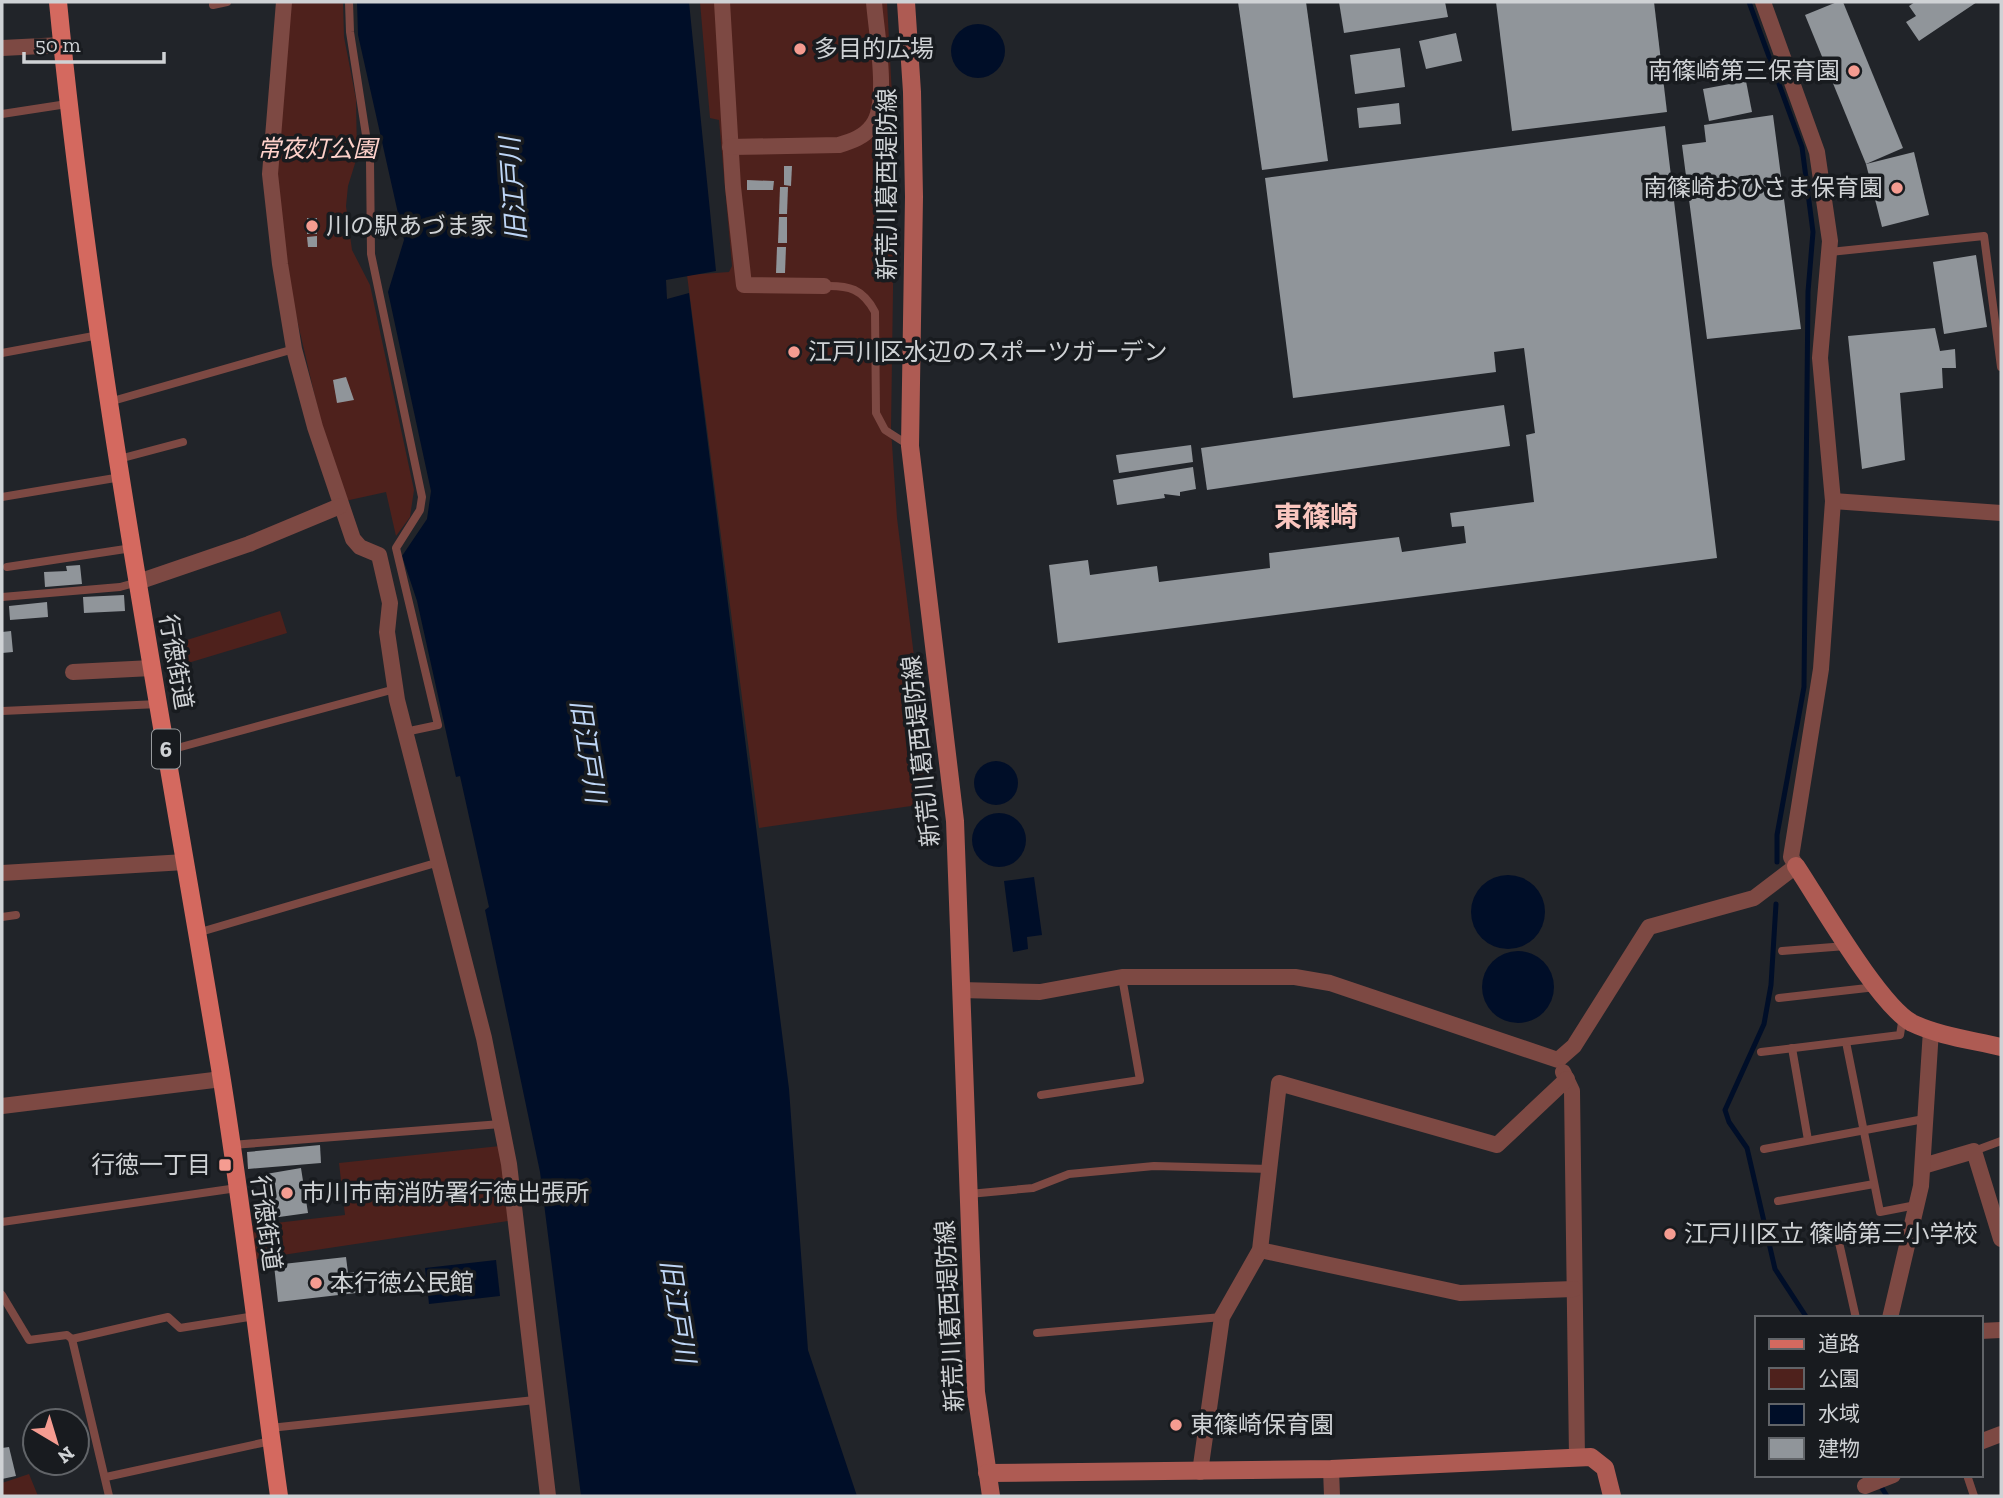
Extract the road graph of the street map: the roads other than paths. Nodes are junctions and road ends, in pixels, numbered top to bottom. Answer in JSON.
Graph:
{"nodes":[{"id":1,"x":58,"y":2,"type":"edge"},
{"id":2,"x":227,"y":2,"type":"edge"},
{"id":3,"x":284,"y":2,"type":"edge"},
{"id":4,"x":349,"y":2,"type":"edge"},
{"id":5,"x":722,"y":2,"type":"edge"},
{"id":6,"x":874,"y":2,"type":"edge"},
{"id":7,"x":906,"y":2,"type":"edge"},
{"id":8,"x":1763,"y":2,"type":"edge"},
{"id":9,"x":213,"y":5,"type":"dead end"},
{"id":10,"x":62,"y":45,"type":"junction"},
{"id":11,"x":2,"y":48,"type":"edge"},
{"id":12,"x":67,"y":104,"type":"junction"},
{"id":13,"x":2,"y":114,"type":"edge"},
{"id":14,"x":730,"y":147,"type":"junction"},
{"id":15,"x":1830,"y":252,"type":"junction"},
{"id":16,"x":824,"y":286,"type":"joint"},
{"id":17,"x":99,"y":335,"type":"junction"},
{"id":18,"x":295,"y":349,"type":"junction"},
{"id":19,"x":2,"y":353,"type":"edge"},
{"id":20,"x":2001,"y":367,"type":"edge"},
{"id":21,"x":108,"y":402,"type":"junction"},
{"id":22,"x":183,"y":442,"type":"dead end"},
{"id":23,"x":910,"y":446,"type":"junction"},
{"id":24,"x":119,"y":468,"type":"junction"},
{"id":25,"x":2,"y":497,"type":"edge"},
{"id":26,"x":1833,"y":501,"type":"junction"},
{"id":27,"x":340,"y":506,"type":"junction"},
{"id":28,"x":2001,"y":513,"type":"edge"},
{"id":29,"x":132,"y":548,"type":"junction"},
{"id":30,"x":7,"y":567,"type":"dead end"},
{"id":31,"x":138,"y":582,"type":"junction"},
{"id":32,"x":2,"y":597,"type":"edge"},
{"id":33,"x":152,"y":668,"type":"junction"},
{"id":34,"x":73,"y":672,"type":"dead end"},
{"id":35,"x":395,"y":689,"type":"junction"},
{"id":36,"x":159,"y":704,"type":"junction"},
{"id":37,"x":2,"y":711,"type":"edge"},
{"id":38,"x":405,"y":732,"type":"junction"},
{"id":39,"x":166,"y":751,"type":"junction"},
{"id":40,"x":185,"y":862,"type":"junction"},
{"id":41,"x":439,"y":862,"type":"junction"},
{"id":42,"x":1796,"y":866,"type":"junction"},
{"id":43,"x":2,"y":873,"type":"edge"},
{"id":44,"x":16,"y":915,"type":"dead end"},
{"id":45,"x":2,"y":918,"type":"edge"},
{"id":46,"x":197,"y":933,"type":"junction"},
{"id":47,"x":1849,"y":945,"type":"junction"},
{"id":48,"x":1782,"y":951,"type":"dead end"},
{"id":49,"x":1122,"y":977,"type":"junction"},
{"id":50,"x":1876,"y":987,"type":"junction"},
{"id":51,"x":961,"y":990,"type":"junction"},
{"id":52,"x":1779,"y":998,"type":"dead end"},
{"id":53,"x":1903,"y":1016,"type":"junction"},
{"id":54,"x":1931,"y":1030,"type":"junction"},
{"id":55,"x":1846,"y":1042,"type":"junction"},
{"id":56,"x":2001,"y":1047,"type":"edge"},
{"id":57,"x":1792,"y":1048,"type":"junction"},
{"id":58,"x":1761,"y":1052,"type":"dead end"},
{"id":59,"x":1558,"y":1060,"type":"junction"},
{"id":60,"x":222,"y":1079,"type":"junction"},
{"id":61,"x":1567,"y":1080,"type":"junction"},
{"id":62,"x":1041,"y":1095,"type":"dead end"},
{"id":63,"x":2,"y":1106,"type":"edge"},
{"id":64,"x":1924,"y":1119,"type":"junction"},
{"id":65,"x":501,"y":1124,"type":"junction"},
{"id":66,"x":1863,"y":1130,"type":"junction"},
{"id":67,"x":1808,"y":1140,"type":"junction"},
{"id":68,"x":2001,"y":1141,"type":"edge"},
{"id":69,"x":230,"y":1145,"type":"junction"},
{"id":70,"x":1764,"y":1149,"type":"dead end"},
{"id":71,"x":1974,"y":1151,"type":"junction"},
{"id":72,"x":1923,"y":1166,"type":"junction"},
{"id":73,"x":1271,"y":1169,"type":"junction"},
{"id":74,"x":1874,"y":1184,"type":"junction"},
{"id":75,"x":236,"y":1188,"type":"junction"},
{"id":76,"x":969,"y":1194,"type":"junction"},
{"id":77,"x":1778,"y":1201,"type":"dead end"},
{"id":78,"x":1917,"y":1205,"type":"junction"},
{"id":79,"x":1996,"y":1205,"type":"edge"},
{"id":80,"x":2,"y":1222,"type":"edge"},
{"id":81,"x":1838,"y":1238,"type":"dead end"},
{"id":82,"x":2001,"y":1239,"type":"edge"},
{"id":83,"x":1260,"y":1250,"type":"junction"},
{"id":84,"x":1574,"y":1289,"type":"junction"},
{"id":85,"x":2,"y":1295,"type":"edge"},
{"id":86,"x":255,"y":1316,"type":"junction"},
{"id":87,"x":1856,"y":1316,"type":"edge"},
{"id":88,"x":1890,"y":1316,"type":"edge"},
{"id":89,"x":1222,"y":1317,"type":"junction"},
{"id":90,"x":2001,"y":1330,"type":"edge"},
{"id":91,"x":1982,"y":1331,"type":"edge"},
{"id":92,"x":1037,"y":1333,"type":"dead end"},
{"id":93,"x":72,"y":1339,"type":"junction"},
{"id":94,"x":536,"y":1400,"type":"junction"},
{"id":95,"x":2001,"y":1434,"type":"edge"},
{"id":96,"x":271,"y":1435,"type":"junction"},
{"id":97,"x":1982,"y":1441,"type":"edge"},
{"id":98,"x":1577,"y":1458,"type":"junction"},
{"id":99,"x":1331,"y":1469,"type":"junction"},
{"id":100,"x":1200,"y":1472,"type":"junction"},
{"id":101,"x":987,"y":1473,"type":"junction"},
{"id":102,"x":106,"y":1477,"type":"junction"},
{"id":103,"x":1968,"y":1477,"type":"edge"},
{"id":104,"x":109,"y":1496,"type":"edge"},
{"id":105,"x":279,"y":1496,"type":"edge"},
{"id":106,"x":548,"y":1496,"type":"edge"},
{"id":107,"x":991,"y":1496,"type":"edge"},
{"id":108,"x":1332,"y":1496,"type":"edge"},
{"id":109,"x":1612,"y":1496,"type":"edge"},
{"id":110,"x":1974,"y":1496,"type":"edge"}],
"edges":[{"from":1,"to":10,"type":"main road","name":"行徳街道","number":"6"},
{"from":2,"to":9,"type":"lane"},
{"from":3,"to":18,"type":"street"},
{"from":4,"to":38,"type":"lane"},
{"from":5,"to":14,"type":"street"},
{"from":6,"to":14,"type":"street"},
{"from":7,"to":23,"type":"main road","name":"新荒川葛西堤防線"},
{"from":8,"to":15,"type":"street"},
{"from":10,"to":11,"type":"street"},
{"from":10,"to":12,"type":"main road","name":"行徳街道","number":"6"},
{"from":12,"to":13,"type":"lane"},
{"from":12,"to":17,"type":"main road","name":"行徳街道","number":"6"},
{"from":14,"to":16,"type":"street"},
{"from":15,"to":20,"type":"lane"},
{"from":15,"to":26,"type":"street"},
{"from":16,"to":23,"type":"lane"},
{"from":17,"to":19,"type":"lane"},
{"from":17,"to":21,"type":"main road","name":"行徳街道","number":"6"},
{"from":18,"to":21,"type":"lane"},
{"from":18,"to":27,"type":"street"},
{"from":21,"to":24,"type":"main road","name":"行徳街道","number":"6"},
{"from":22,"to":24,"type":"lane"},
{"from":23,"to":51,"type":"main road","name":"新荒川葛西堤防線"},
{"from":24,"to":25,"type":"lane"},
{"from":24,"to":29,"type":"main road","name":"行徳街道","number":"6"},
{"from":26,"to":28,"type":"street"},
{"from":26,"to":42,"type":"street"},
{"from":27,"to":31,"type":"street"},
{"from":27,"to":35,"type":"street"},
{"from":29,"to":30,"type":"lane"},
{"from":29,"to":31,"type":"main road","name":"行徳街道","number":"6"},
{"from":31,"to":32,"type":"lane"},
{"from":31,"to":33,"type":"main road","name":"行徳街道","number":"6"},
{"from":33,"to":34,"type":"street"},
{"from":33,"to":36,"type":"main road","name":"行徳街道","number":"6"},
{"from":35,"to":38,"type":"street"},
{"from":35,"to":39,"type":"lane"},
{"from":36,"to":37,"type":"lane"},
{"from":36,"to":39,"type":"main road","name":"行徳街道","number":"6"},
{"from":38,"to":41,"type":"street"},
{"from":39,"to":40,"type":"main road","name":"行徳街道","number":"6"},
{"from":40,"to":43,"type":"street"},
{"from":40,"to":46,"type":"main road","name":"行徳街道","number":"6"},
{"from":41,"to":46,"type":"lane"},
{"from":41,"to":65,"type":"street"},
{"from":42,"to":47,"type":"main road"},
{"from":42,"to":59,"type":"street"},
{"from":44,"to":45,"type":"lane"},
{"from":46,"to":60,"type":"main road","name":"行徳街道","number":"6"},
{"from":47,"to":48,"type":"lane"},
{"from":47,"to":50,"type":"main road"},
{"from":49,"to":51,"type":"street"},
{"from":49,"to":59,"type":"street"},
{"from":49,"to":62,"type":"lane"},
{"from":50,"to":52,"type":"lane"},
{"from":50,"to":53,"type":"main road"},
{"from":51,"to":76,"type":"main road","name":"新荒川葛西堤防線"},
{"from":53,"to":54,"type":"main road"},
{"from":53,"to":55,"type":"lane"},
{"from":54,"to":56,"type":"main road"},
{"from":54,"to":64,"type":"street"},
{"from":55,"to":57,"type":"lane"},
{"from":55,"to":66,"type":"lane"},
{"from":57,"to":58,"type":"lane"},
{"from":57,"to":67,"type":"lane"},
{"from":59,"to":61,"type":"street"},
{"from":60,"to":63,"type":"street"},
{"from":60,"to":69,"type":"main road","name":"行徳街道","number":"6"},
{"from":61,"to":73,"type":"street"},
{"from":61,"to":84,"type":"street"},
{"from":64,"to":66,"type":"lane"},
{"from":64,"to":72,"type":"street"},
{"from":65,"to":69,"type":"lane"},
{"from":65,"to":94,"type":"street"},
{"from":66,"to":67,"type":"lane"},
{"from":66,"to":74,"type":"lane"},
{"from":67,"to":70,"type":"lane"},
{"from":68,"to":71,"type":"lane"},
{"from":69,"to":75,"type":"main road","name":"行徳街道","number":"6"},
{"from":71,"to":72,"type":"street"},
{"from":71,"to":79,"type":"street"},
{"from":72,"to":78,"type":"street"},
{"from":73,"to":76,"type":"lane"},
{"from":73,"to":83,"type":"street"},
{"from":74,"to":77,"type":"lane"},
{"from":74,"to":78,"type":"lane"},
{"from":75,"to":80,"type":"lane"},
{"from":75,"to":86,"type":"main road","name":"行徳街道","number":"6"},
{"from":76,"to":101,"type":"main road","name":"新荒川葛西堤防線"},
{"from":78,"to":88,"type":"street"},
{"from":79,"to":82,"type":"street"},
{"from":81,"to":87,"type":"lane"},
{"from":83,"to":84,"type":"street"},
{"from":83,"to":89,"type":"street"},
{"from":84,"to":98,"type":"street"},
{"from":85,"to":93,"type":"lane"},
{"from":86,"to":93,"type":"lane"},
{"from":86,"to":96,"type":"main road","name":"行徳街道","number":"6"},
{"from":89,"to":92,"type":"lane"},
{"from":89,"to":100,"type":"street"},
{"from":90,"to":91,"type":"street"},
{"from":93,"to":102,"type":"lane"},
{"from":94,"to":96,"type":"lane"},
{"from":94,"to":106,"type":"street"},
{"from":95,"to":97,"type":"street"},
{"from":96,"to":102,"type":"lane"},
{"from":96,"to":105,"type":"main road","name":"行徳街道","number":"6"},
{"from":98,"to":99,"type":"main road"},
{"from":98,"to":109,"type":"main road"},
{"from":99,"to":100,"type":"main road"},
{"from":99,"to":108,"type":"street"},
{"from":100,"to":101,"type":"main road"},
{"from":101,"to":107,"type":"main road","name":"新荒川葛西堤防線"},
{"from":102,"to":104,"type":"lane"},
{"from":103,"to":110,"type":"lane"}]}
